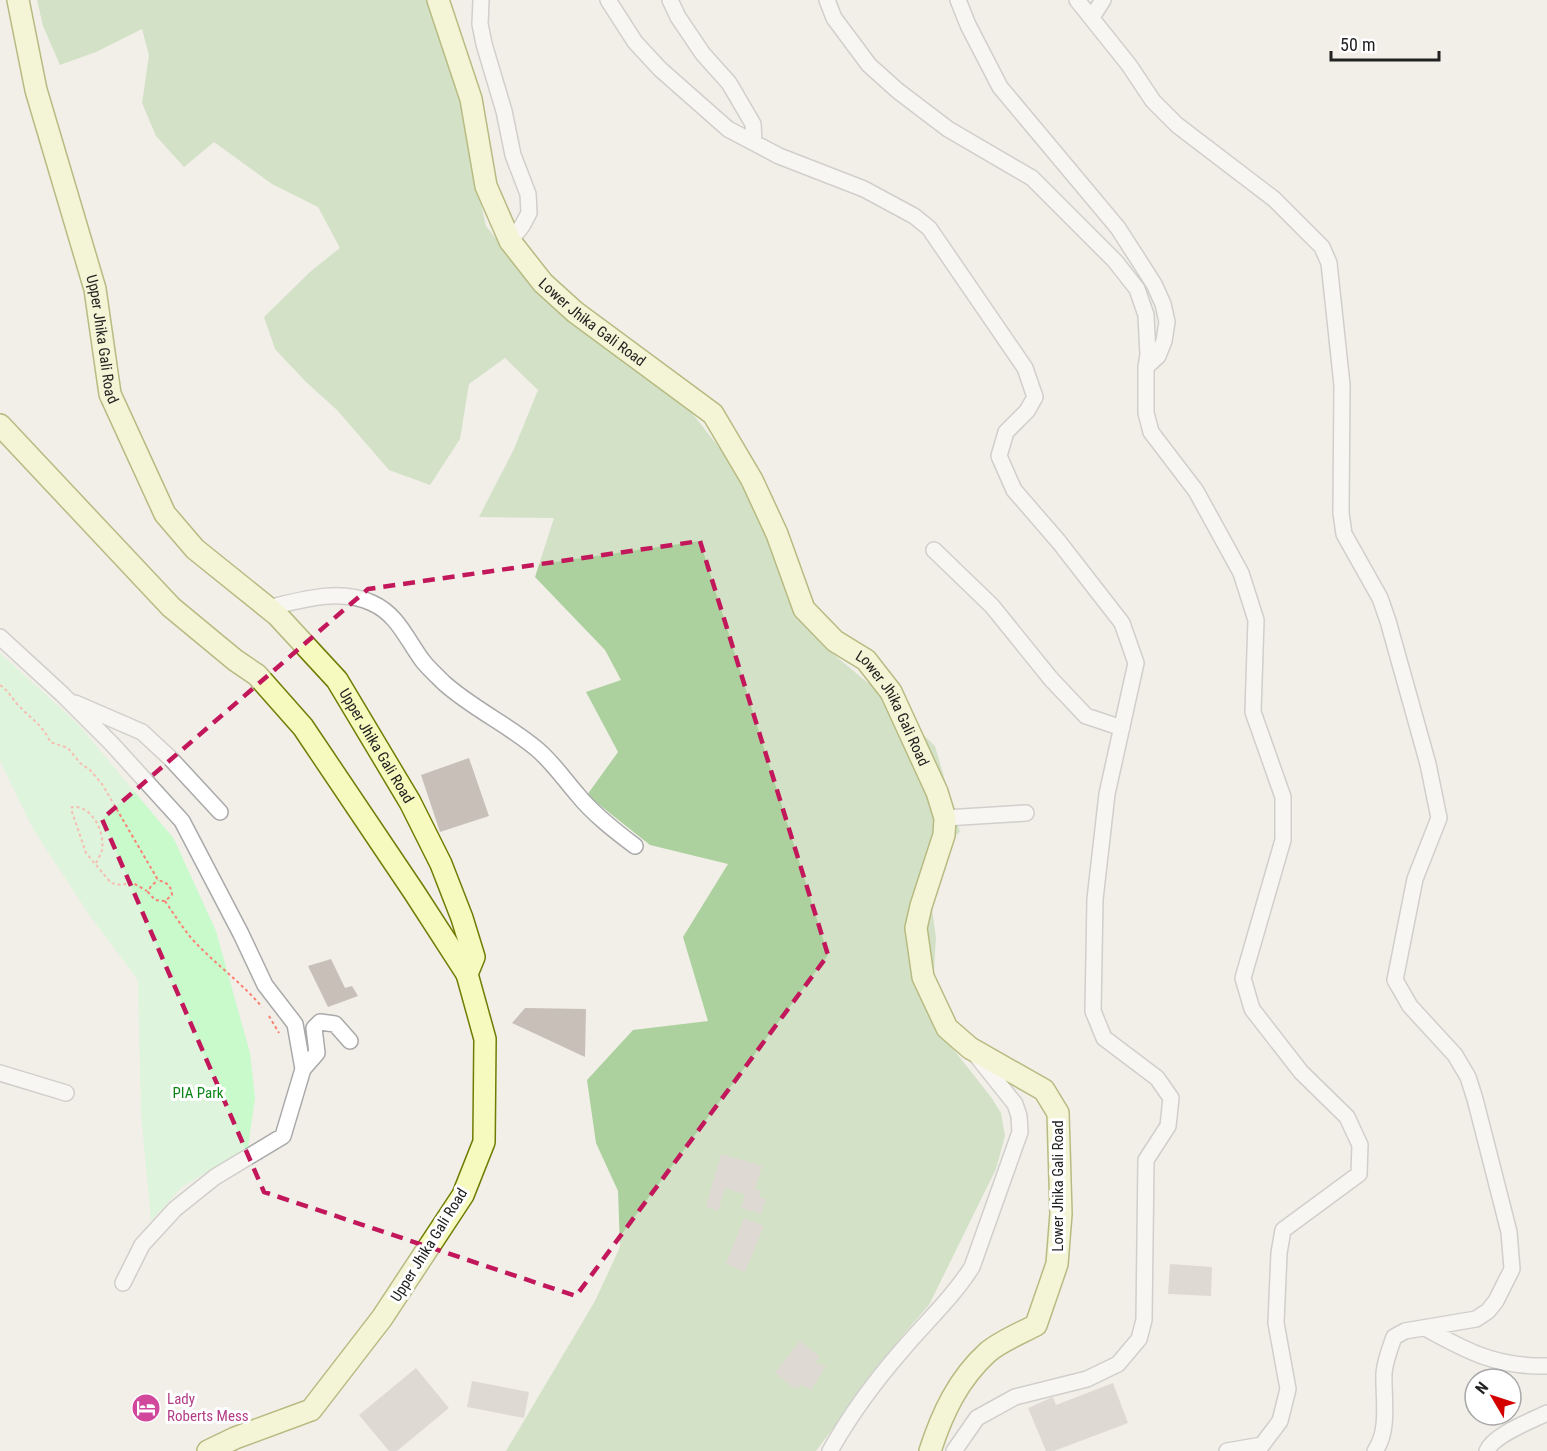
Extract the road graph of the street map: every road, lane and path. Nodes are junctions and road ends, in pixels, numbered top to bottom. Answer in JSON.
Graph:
{"nodes":[{"id":1,"x":18,"y":0,"type":"edge"},
{"id":2,"x":438,"y":0,"type":"edge"},
{"id":3,"x":481,"y":0,"type":"edge"},
{"id":4,"x":608,"y":0,"type":"edge"},
{"id":5,"x":670,"y":0,"type":"edge"},
{"id":6,"x":827,"y":0,"type":"edge"},
{"id":7,"x":958,"y":0,"type":"edge"},
{"id":8,"x":967,"y":0,"type":"edge"},
{"id":9,"x":1077,"y":0,"type":"edge"},
{"id":10,"x":1103,"y":0,"type":"edge"},
{"id":11,"x":1092,"y":17,"type":"junction"},
{"id":12,"x":968,"y":25,"type":"junction"},
{"id":13,"x":754,"y":142,"type":"junction"},
{"id":14,"x":510,"y":241,"type":"junction"},
{"id":15,"x":1146,"y":367,"type":"junction"},
{"id":16,"x":0,"y":425,"type":"edge"},
{"id":17,"x":934,"y":550,"type":"dead end"},
{"id":18,"x":268,"y":608,"type":"junction"},
{"id":19,"x":0,"y":637,"type":"edge"},
{"id":20,"x":0,"y":685,"type":"edge"},
{"id":21,"x":67,"y":699,"type":"junction"},
{"id":22,"x":1122,"y":728,"type":"junction"},
{"id":23,"x":220,"y":812,"type":"dead end"},
{"id":24,"x":1026,"y":813,"type":"dead end"},
{"id":25,"x":945,"y":818,"type":"junction"},
{"id":26,"x":635,"y":846,"type":"dead end"},
{"id":27,"x":96,"y":863,"type":"junction"},
{"id":28,"x":158,"y":880,"type":"junction"},
{"id":29,"x":148,"y":892,"type":"junction"},
{"id":30,"x":165,"y":901,"type":"junction"},
{"id":31,"x":467,"y":975,"type":"junction"},
{"id":32,"x":279,"y":1033,"type":"dead end"},
{"id":33,"x":350,"y":1041,"type":"dead end"},
{"id":34,"x":970,"y":1048,"type":"junction"},
{"id":35,"x":303,"y":1069,"type":"junction"},
{"id":36,"x":0,"y":1073,"type":"edge"},
{"id":37,"x":66,"y":1093,"type":"dead end"},
{"id":38,"x":123,"y":1283,"type":"dead end"},
{"id":39,"x":1425,"y":1328,"type":"junction"},
{"id":40,"x":1547,"y":1366,"type":"edge"},
{"id":41,"x":1547,"y":1413,"type":"edge"},
{"id":42,"x":208,"y":1451,"type":"edge"},
{"id":43,"x":830,"y":1451,"type":"edge"},
{"id":44,"x":930,"y":1451,"type":"edge"},
{"id":45,"x":954,"y":1451,"type":"edge"},
{"id":46,"x":1227,"y":1451,"type":"edge"},
{"id":47,"x":1374,"y":1451,"type":"edge"},
{"id":48,"x":1487,"y":1451,"type":"edge"}],
"edges":[{"from":1,"to":18,"type":"main road","name":"Upper Jhika Gali Road"},
{"from":2,"to":14,"type":"main road","name":"Lower Jhika Gali Road"},
{"from":3,"to":14,"type":"street"},
{"from":4,"to":13,"type":"street"},
{"from":5,"to":13,"type":"street"},
{"from":6,"to":15,"type":"street"},
{"from":7,"to":12,"type":"street"},
{"from":8,"to":12,"type":"street"},
{"from":9,"to":11,"type":"street"},
{"from":10,"to":11,"type":"street"},
{"from":11,"to":39,"type":"street"},
{"from":12,"to":15,"type":"street"},
{"from":13,"to":22,"type":"street"},
{"from":14,"to":25,"type":"main road","name":"Lower Jhika Gali Road"},
{"from":15,"to":46,"type":"street"},
{"from":16,"to":31,"type":"main road"},
{"from":17,"to":22,"type":"street"},
{"from":18,"to":26,"type":"street"},
{"from":18,"to":31,"type":"main road","name":"Upper Jhika Gali Road"},
{"from":19,"to":21,"type":"street"},
{"from":20,"to":28,"type":"path"},
{"from":21,"to":23,"type":"street"},
{"from":21,"to":35,"type":"street"},
{"from":22,"to":45,"type":"street"},
{"from":24,"to":25,"type":"street"},
{"from":25,"to":34,"type":"main road","name":"Lower Jhika Gali Road"},
{"from":27,"to":27,"type":"path"},
{"from":27,"to":29,"type":"path"},
{"from":28,"to":29,"type":"path"},
{"from":28,"to":30,"type":"path"},
{"from":29,"to":30,"type":"path"},
{"from":30,"to":32,"type":"path"},
{"from":31,"to":42,"type":"main road","name":"Upper Jhika Gali Road"},
{"from":33,"to":35,"type":"street"},
{"from":34,"to":43,"type":"street"},
{"from":34,"to":44,"type":"main road","name":"Lower Jhika Gali Road"},
{"from":35,"to":38,"type":"street"},
{"from":36,"to":37,"type":"street"},
{"from":39,"to":40,"type":"street"},
{"from":39,"to":47,"type":"street"},
{"from":41,"to":48,"type":"street"}]}
